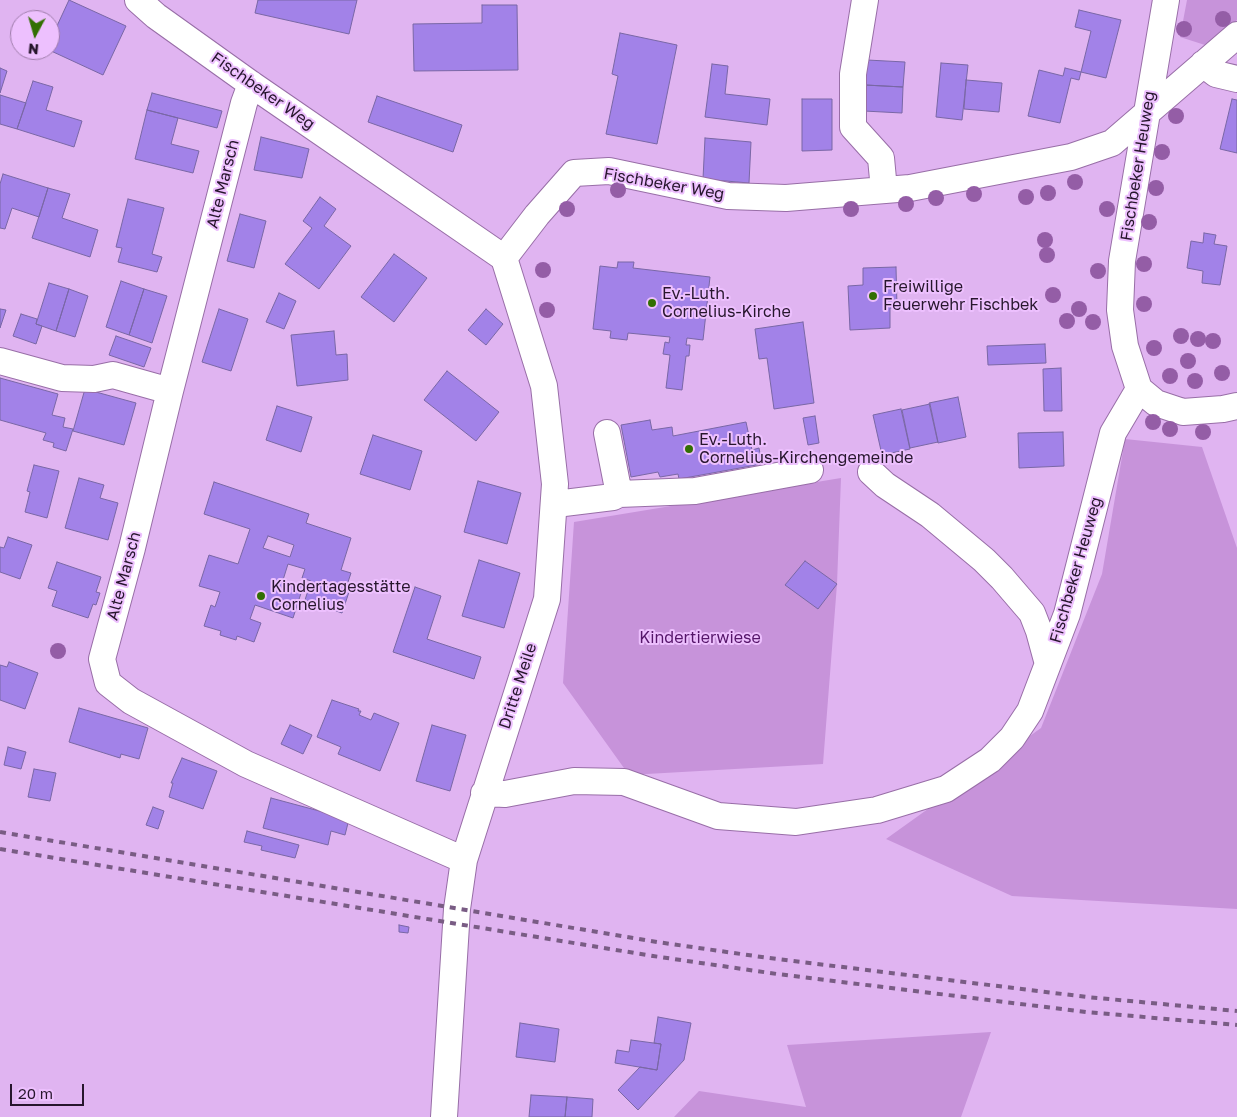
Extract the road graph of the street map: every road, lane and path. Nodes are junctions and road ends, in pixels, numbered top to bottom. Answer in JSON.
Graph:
{"nodes":[{"id":1,"x":138,"y":0,"type":"edge"},
{"id":2,"x":865,"y":0,"type":"edge"},
{"id":3,"x":1166,"y":0,"type":"edge"},
{"id":4,"x":1237,"y":35,"type":"edge"},
{"id":5,"x":1203,"y":64,"type":"junction"},
{"id":6,"x":1237,"y":79,"type":"edge"},
{"id":7,"x":251,"y":84,"type":"junction"},
{"id":8,"x":1146,"y":115,"type":"junction"},
{"id":9,"x":884,"y":190,"type":"junction"},
{"id":10,"x":504,"y":258,"type":"junction"},
{"id":11,"x":0,"y":361,"type":"edge"},
{"id":12,"x":1139,"y":389,"type":"junction"},
{"id":13,"x":170,"y":391,"type":"junction"},
{"id":14,"x":1237,"y":406,"type":"edge"},
{"id":15,"x":608,"y":432,"type":"dead end"},
{"id":16,"x":810,"y":470,"type":"dead end"},
{"id":17,"x":871,"y":472,"type":"dead end"},
{"id":18,"x":619,"y":494,"type":"junction"},
{"id":19,"x":554,"y":501,"type":"junction"},
{"id":20,"x":1048,"y":664,"type":"junction"},
{"id":21,"x":484,"y":793,"type":"junction"},
{"id":22,"x":464,"y":860,"type":"junction"},
{"id":23,"x":444,"y":1117,"type":"edge"}],
"edges":[{"from":1,"to":7,"type":"street","name":"Fischbeker Weg"},
{"from":2,"to":9,"type":"street"},
{"from":3,"to":8,"type":"street","name":"Fischbeker Heuweg"},
{"from":4,"to":5,"type":"street","name":"Fischbeker Weg"},
{"from":5,"to":6,"type":"street"},
{"from":5,"to":8,"type":"street","name":"Fischbeker Weg"},
{"from":7,"to":10,"type":"street","name":"Fischbeker Weg"},
{"from":7,"to":13,"type":"street","name":"Alte Marsch"},
{"from":8,"to":9,"type":"street","name":"Fischbeker Weg"},
{"from":8,"to":12,"type":"street","name":"Fischbeker Heuweg"},
{"from":9,"to":10,"type":"street","name":"Fischbeker Weg"},
{"from":10,"to":19,"type":"street","name":"Dritte Meile"},
{"from":11,"to":13,"type":"street"},
{"from":12,"to":14,"type":"street"},
{"from":12,"to":20,"type":"street","name":"Fischbeker Heuweg"},
{"from":13,"to":22,"type":"street","name":"Alte Marsch"},
{"from":15,"to":18,"type":"street"},
{"from":16,"to":18,"type":"street"},
{"from":17,"to":20,"type":"street"},
{"from":18,"to":19,"type":"street"},
{"from":19,"to":21,"type":"street","name":"Dritte Meile"},
{"from":20,"to":21,"type":"street","name":"Fischbeker Heuweg"},
{"from":21,"to":22,"type":"street","name":"Dritte Meile"},
{"from":22,"to":23,"type":"street","name":"Dritte Meile"}]}
